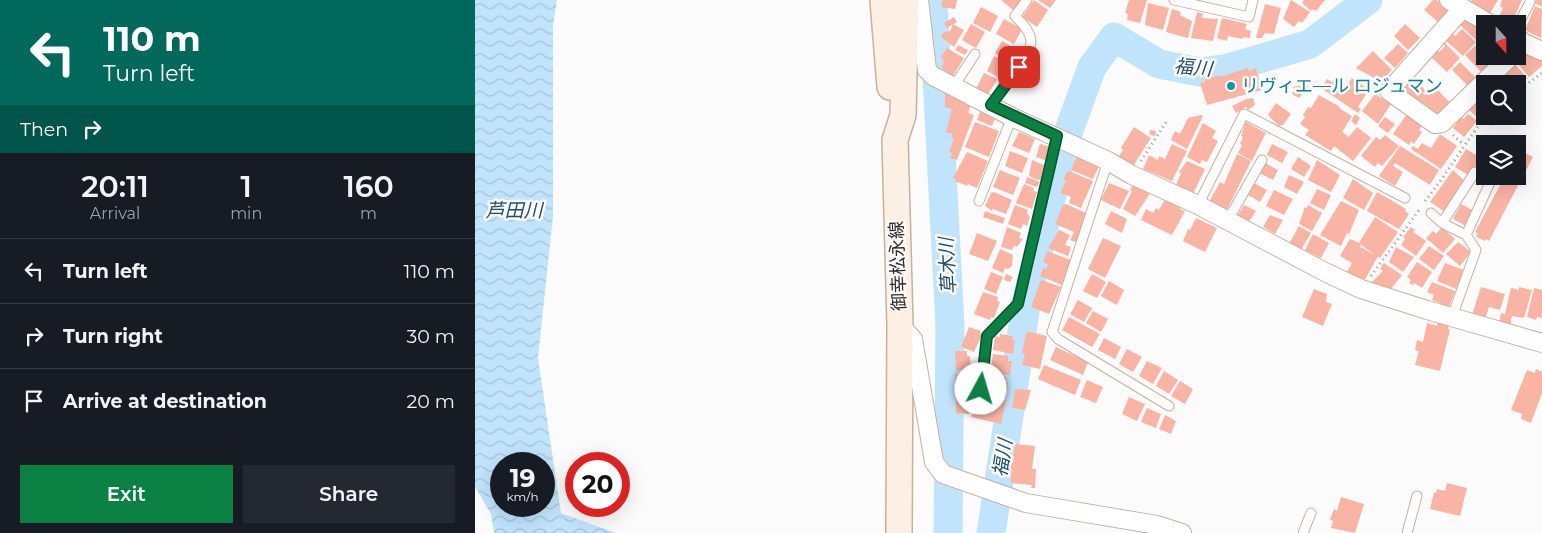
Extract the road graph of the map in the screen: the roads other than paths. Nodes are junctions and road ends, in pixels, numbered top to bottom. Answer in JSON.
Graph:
{"nodes":[{"id":1,"x":883,"y":0,"type":"edge"},
{"id":2,"x":906,"y":0,"type":"edge"},
{"id":3,"x":919,"y":0,"type":"edge"},
{"id":4,"x":1027,"y":0,"type":"edge"},
{"id":5,"x":1174,"y":0,"type":"edge"},
{"id":6,"x":1253,"y":0,"type":"edge"},
{"id":7,"x":1530,"y":2,"type":"dead end"},
{"id":8,"x":1458,"y":4,"type":"edge"},
{"id":9,"x":1476,"y":15,"type":"edge"},
{"id":10,"x":1523,"y":15,"type":"edge"},
{"id":11,"x":1526,"y":45,"type":"edge"},
{"id":12,"x":1542,"y":51,"type":"edge"},
{"id":13,"x":975,"y":54,"type":"dead end"},
{"id":14,"x":1502,"y":65,"type":"edge"},
{"id":15,"x":943,"y":81,"type":"junction"},
{"id":16,"x":991,"y":105,"type":"junction"},
{"id":17,"x":1012,"y":117,"type":"junction"},
{"id":18,"x":1057,"y":136,"type":"junction"},
{"id":19,"x":895,"y":140,"type":"junction"},
{"id":20,"x":1262,"y":160,"type":"dead end"},
{"id":21,"x":1108,"y":161,"type":"junction"},
{"id":22,"x":1475,"y":172,"type":"dead end"},
{"id":23,"x":1489,"y":185,"type":"edge"},
{"id":24,"x":1405,"y":198,"type":"dead end"},
{"id":25,"x":979,"y":201,"type":"dead end"},
{"id":26,"x":1198,"y":205,"type":"junction"},
{"id":27,"x":1431,"y":214,"type":"dead end"},
{"id":28,"x":1227,"y":220,"type":"junction"},
{"id":29,"x":1442,"y":223,"type":"junction"},
{"id":30,"x":1466,"y":235,"type":"junction"},
{"id":31,"x":1452,"y":317,"type":"junction"},
{"id":32,"x":900,"y":325,"type":"junction"},
{"id":33,"x":1542,"y":342,"type":"edge"},
{"id":34,"x":981,"y":389,"type":"dead end"},
{"id":35,"x":1169,"y":406,"type":"dead end"},
{"id":36,"x":1417,"y":496,"type":"dead end"},
{"id":37,"x":1311,"y":513,"type":"dead end"},
{"id":38,"x":899,"y":533,"type":"edge"},
{"id":39,"x":1182,"y":533,"type":"edge"},
{"id":40,"x":1303,"y":533,"type":"edge"},
{"id":41,"x":1407,"y":533,"type":"edge"}],
"edges":[{"from":1,"to":19,"type":"main road"},
{"from":2,"to":19,"type":"main road","name":"御幸松永線"},
{"from":3,"to":15,"type":"street"},
{"from":4,"to":16,"type":"lane"},
{"from":5,"to":6,"type":"lane"},
{"from":7,"to":10,"type":"lane"},
{"from":8,"to":9,"type":"street"},
{"from":8,"to":14,"type":"street"},
{"from":11,"to":12,"type":"street"},
{"from":13,"to":15,"type":"lane"},
{"from":15,"to":16,"type":"street"},
{"from":16,"to":17,"type":"street"},
{"from":17,"to":18,"type":"street"},
{"from":17,"to":25,"type":"lane"},
{"from":18,"to":21,"type":"street"},
{"from":18,"to":34,"type":"lane"},
{"from":19,"to":32,"type":"main road","name":"御幸松永線"},
{"from":20,"to":28,"type":"lane"},
{"from":21,"to":26,"type":"street"},
{"from":21,"to":35,"type":"lane"},
{"from":22,"to":29,"type":"lane"},
{"from":23,"to":30,"type":"lane"},
{"from":24,"to":26,"type":"lane"},
{"from":26,"to":28,"type":"street"},
{"from":27,"to":29,"type":"lane"},
{"from":28,"to":31,"type":"street"},
{"from":29,"to":30,"type":"lane"},
{"from":30,"to":31,"type":"lane"},
{"from":31,"to":33,"type":"street"},
{"from":32,"to":38,"type":"main road","name":"御幸松永線"},
{"from":32,"to":39,"type":"street"},
{"from":36,"to":41,"type":"lane"},
{"from":37,"to":40,"type":"lane"}]}
